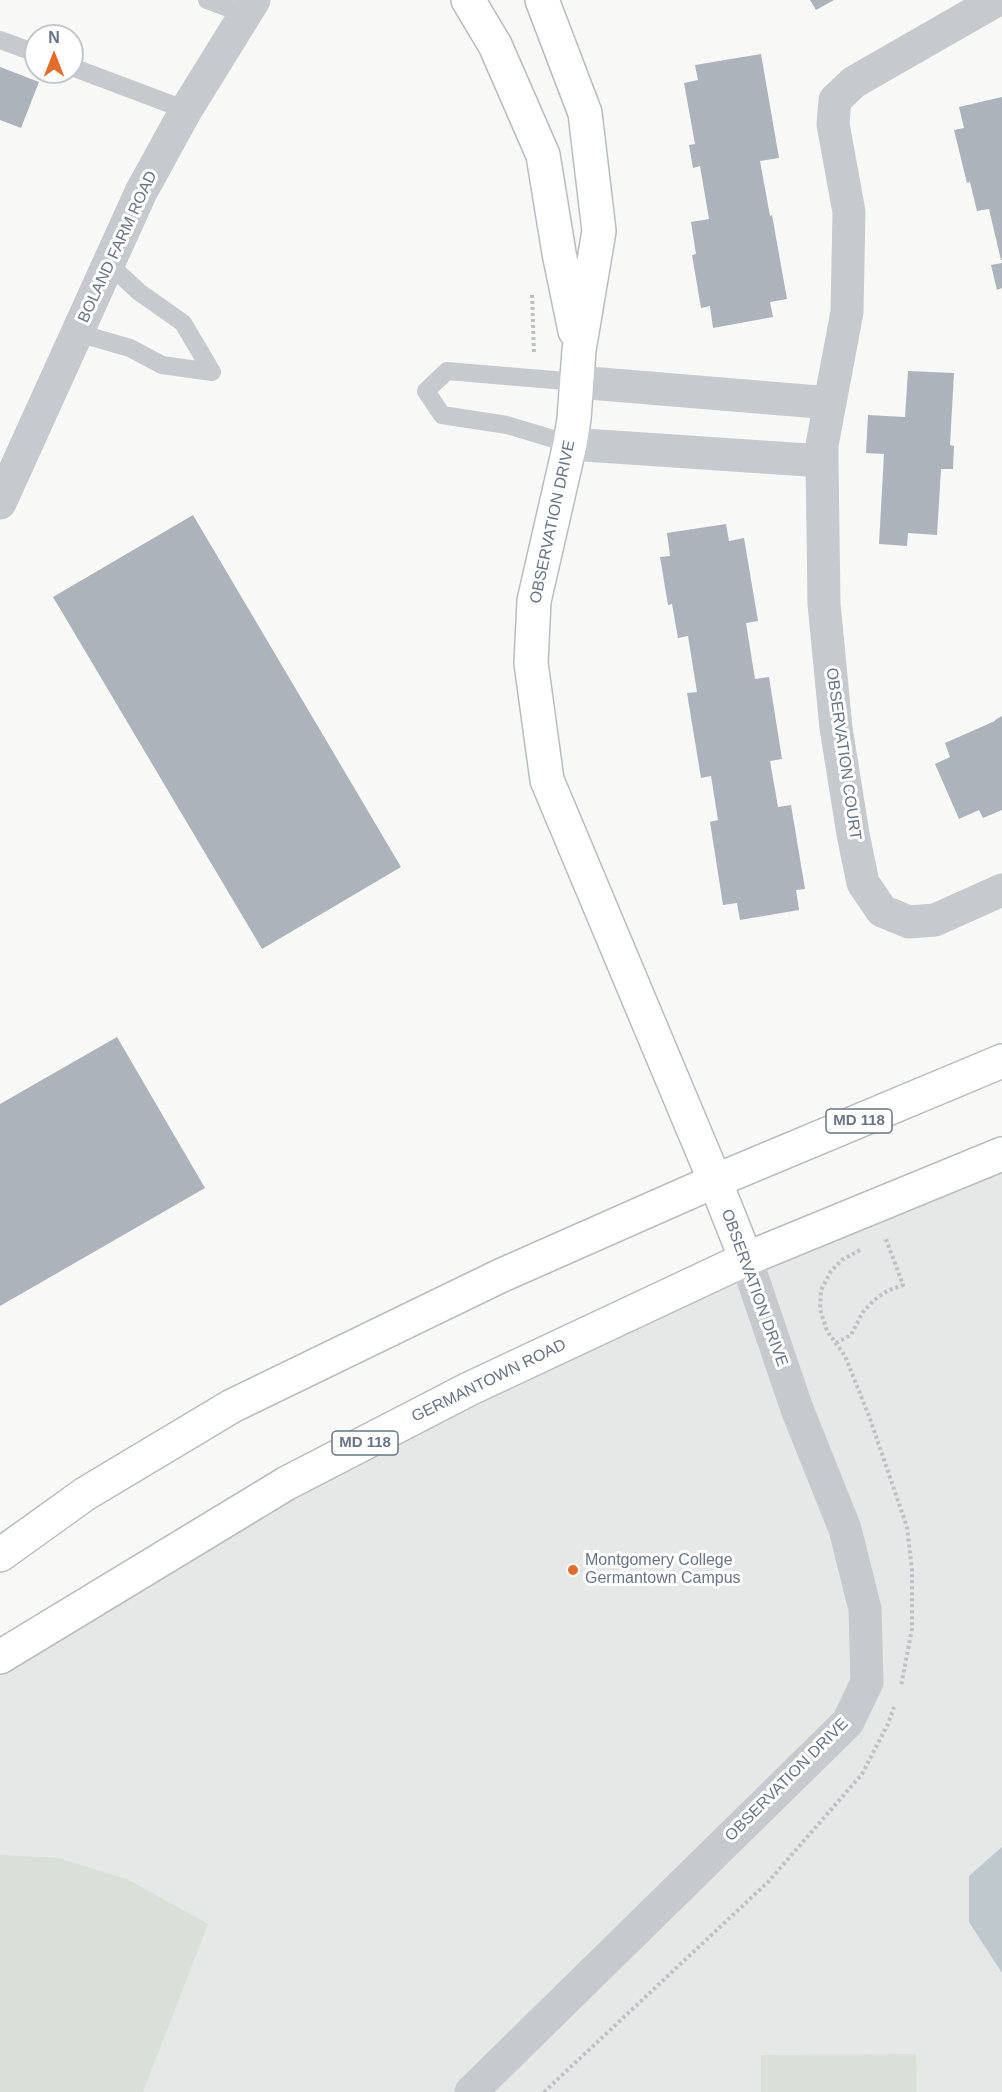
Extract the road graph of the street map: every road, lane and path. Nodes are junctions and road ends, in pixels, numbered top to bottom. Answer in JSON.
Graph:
{"nodes":[{"id":1,"x":207,"y":0,"type":"edge"},
{"id":2,"x":468,"y":0,"type":"edge"},
{"id":3,"x":542,"y":0,"type":"edge"},
{"id":4,"x":997,"y":0,"type":"edge"},
{"id":5,"x":250,"y":7,"type":"edge"},
{"id":6,"x":0,"y":40,"type":"edge"},
{"id":7,"x":24,"y":49,"type":"edge"},
{"id":8,"x":84,"y":72,"type":"edge"},
{"id":9,"x":186,"y":110,"type":"junction"},
{"id":10,"x":109,"y":264,"type":"junction"},
{"id":11,"x":532,"y":286,"type":"dead end"},
{"id":12,"x":78,"y":333,"type":"junction"},
{"id":13,"x":579,"y":350,"type":"junction"},
{"id":14,"x":535,"y":378,"type":"junction"},
{"id":15,"x":577,"y":382,"type":"junction"},
{"id":16,"x":830,"y":403,"type":"junction"},
{"id":17,"x":570,"y":444,"type":"junction"},
{"id":18,"x":822,"y":461,"type":"junction"},
{"id":19,"x":0,"y":503,"type":"edge"},
{"id":20,"x":1002,"y":890,"type":"edge"},
{"id":21,"x":1002,"y":1061,"type":"edge"},
{"id":22,"x":1002,"y":1154,"type":"edge"},
{"id":23,"x":715,"y":1181,"type":"junction"},
{"id":24,"x":877,"y":1243,"type":"dead end"},
{"id":25,"x":867,"y":1246,"type":"dead end"},
{"id":26,"x":746,"y":1259,"type":"junction"},
{"id":27,"x":0,"y":1555,"type":"edge"},
{"id":28,"x":0,"y":1657,"type":"edge"},
{"id":29,"x":471,"y":2092,"type":"edge"}],
"edges":[{"from":1,"to":5,"type":"lane"},
{"from":2,"to":13,"type":"main road","name":"OBSERVATION DRIVE"},
{"from":3,"to":13,"type":"main road","name":"OBSERVATION DRIVE"},
{"from":4,"to":16,"type":"street","name":"OBSERVATION COURT"},
{"from":5,"to":9,"type":"street","name":"BOLAND FARM ROAD"},
{"from":6,"to":7,"type":"lane"},
{"from":8,"to":9,"type":"lane"},
{"from":9,"to":10,"type":"street","name":"BOLAND FARM ROAD"},
{"from":10,"to":12,"type":"street","name":"BOLAND FARM ROAD"},
{"from":10,"to":12,"type":"lane"},
{"from":11,"to":14,"type":"path"},
{"from":12,"to":19,"type":"street","name":"BOLAND FARM ROAD"},
{"from":13,"to":15,"type":"main road","name":"OBSERVATION DRIVE"},
{"from":14,"to":15,"type":"lane"},
{"from":14,"to":17,"type":"lane"},
{"from":15,"to":16,"type":"street"},
{"from":15,"to":17,"type":"main road","name":"OBSERVATION DRIVE"},
{"from":16,"to":18,"type":"street","name":"OBSERVATION COURT"},
{"from":17,"to":18,"type":"street"},
{"from":17,"to":23,"type":"main road","name":"OBSERVATION DRIVE"},
{"from":18,"to":20,"type":"street","name":"OBSERVATION COURT"},
{"from":21,"to":23,"type":"main road","number":"MD 118"},
{"from":22,"to":26,"type":"main road","name":"GERMANTOWN ROAD","number":"MD 118"},
{"from":23,"to":26,"type":"main road","name":"OBSERVATION DRIVE"},
{"from":23,"to":27,"type":"main road","number":"MD 118"},
{"from":24,"to":25,"type":"path"},
{"from":26,"to":28,"type":"main road","name":"GERMANTOWN ROAD","number":"MD 118"},
{"from":26,"to":29,"type":"street","name":"OBSERVATION DRIVE"}]}
